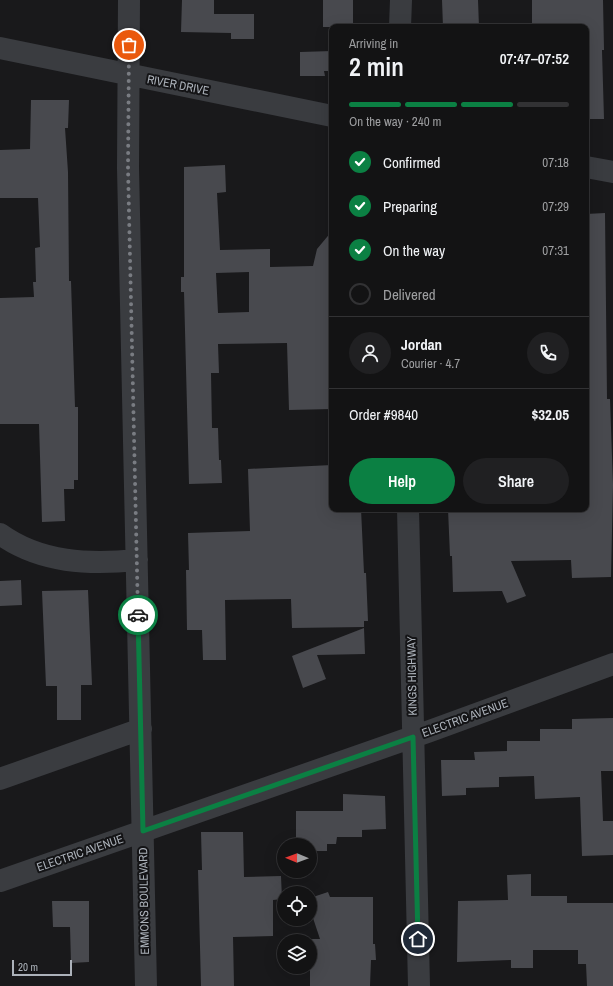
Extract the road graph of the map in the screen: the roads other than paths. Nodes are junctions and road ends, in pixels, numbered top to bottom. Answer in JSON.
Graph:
{"nodes":[{"id":1,"x":129,"y":0,"type":"edge"},
{"id":2,"x":401,"y":0,"type":"edge"},
{"id":3,"x":400,"y":24,"type":"edge"},
{"id":4,"x":0,"y":48,"type":"edge"},
{"id":5,"x":128,"y":75,"type":"junction"},
{"id":6,"x":329,"y":115,"type":"edge"},
{"id":7,"x":589,"y":168,"type":"edge"},
{"id":8,"x":613,"y":172,"type":"edge"},
{"id":9,"x":408,"y":512,"type":"edge"},
{"id":10,"x":0,"y":534,"type":"edge"},
{"id":11,"x":137,"y":560,"type":"junction"},
{"id":12,"x":613,"y":664,"type":"edge"},
{"id":13,"x":141,"y":729,"type":"junction"},
{"id":14,"x":413,"y":737,"type":"junction"},
{"id":15,"x":0,"y":779,"type":"edge"},
{"id":16,"x":143,"y":831,"type":"junction"},
{"id":17,"x":0,"y":881,"type":"edge"},
{"id":18,"x":146,"y":986,"type":"edge"},
{"id":19,"x":418,"y":986,"type":"edge"}],
"edges":[{"from":1,"to":5,"type":"street","name":"EMMONS BOULEVARD"},
{"from":2,"to":3,"type":"street"},
{"from":4,"to":5,"type":"street","name":"RIVER DRIVE"},
{"from":5,"to":6,"type":"street","name":"RIVER DRIVE"},
{"from":5,"to":11,"type":"street","name":"EMMONS BOULEVARD"},
{"from":7,"to":8,"type":"street"},
{"from":9,"to":14,"type":"street","name":"KINGS HIGHWAY"},
{"from":10,"to":11,"type":"street"},
{"from":11,"to":13,"type":"street","name":"EMMONS BOULEVARD"},
{"from":12,"to":14,"type":"street","name":"ELECTRIC AVENUE"},
{"from":13,"to":15,"type":"street"},
{"from":13,"to":16,"type":"street","name":"EMMONS BOULEVARD"},
{"from":14,"to":16,"type":"street","name":"ELECTRIC AVENUE"},
{"from":14,"to":19,"type":"street","name":"KINGS HIGHWAY"},
{"from":16,"to":17,"type":"street","name":"ELECTRIC AVENUE"},
{"from":16,"to":18,"type":"street","name":"EMMONS BOULEVARD"}]}
